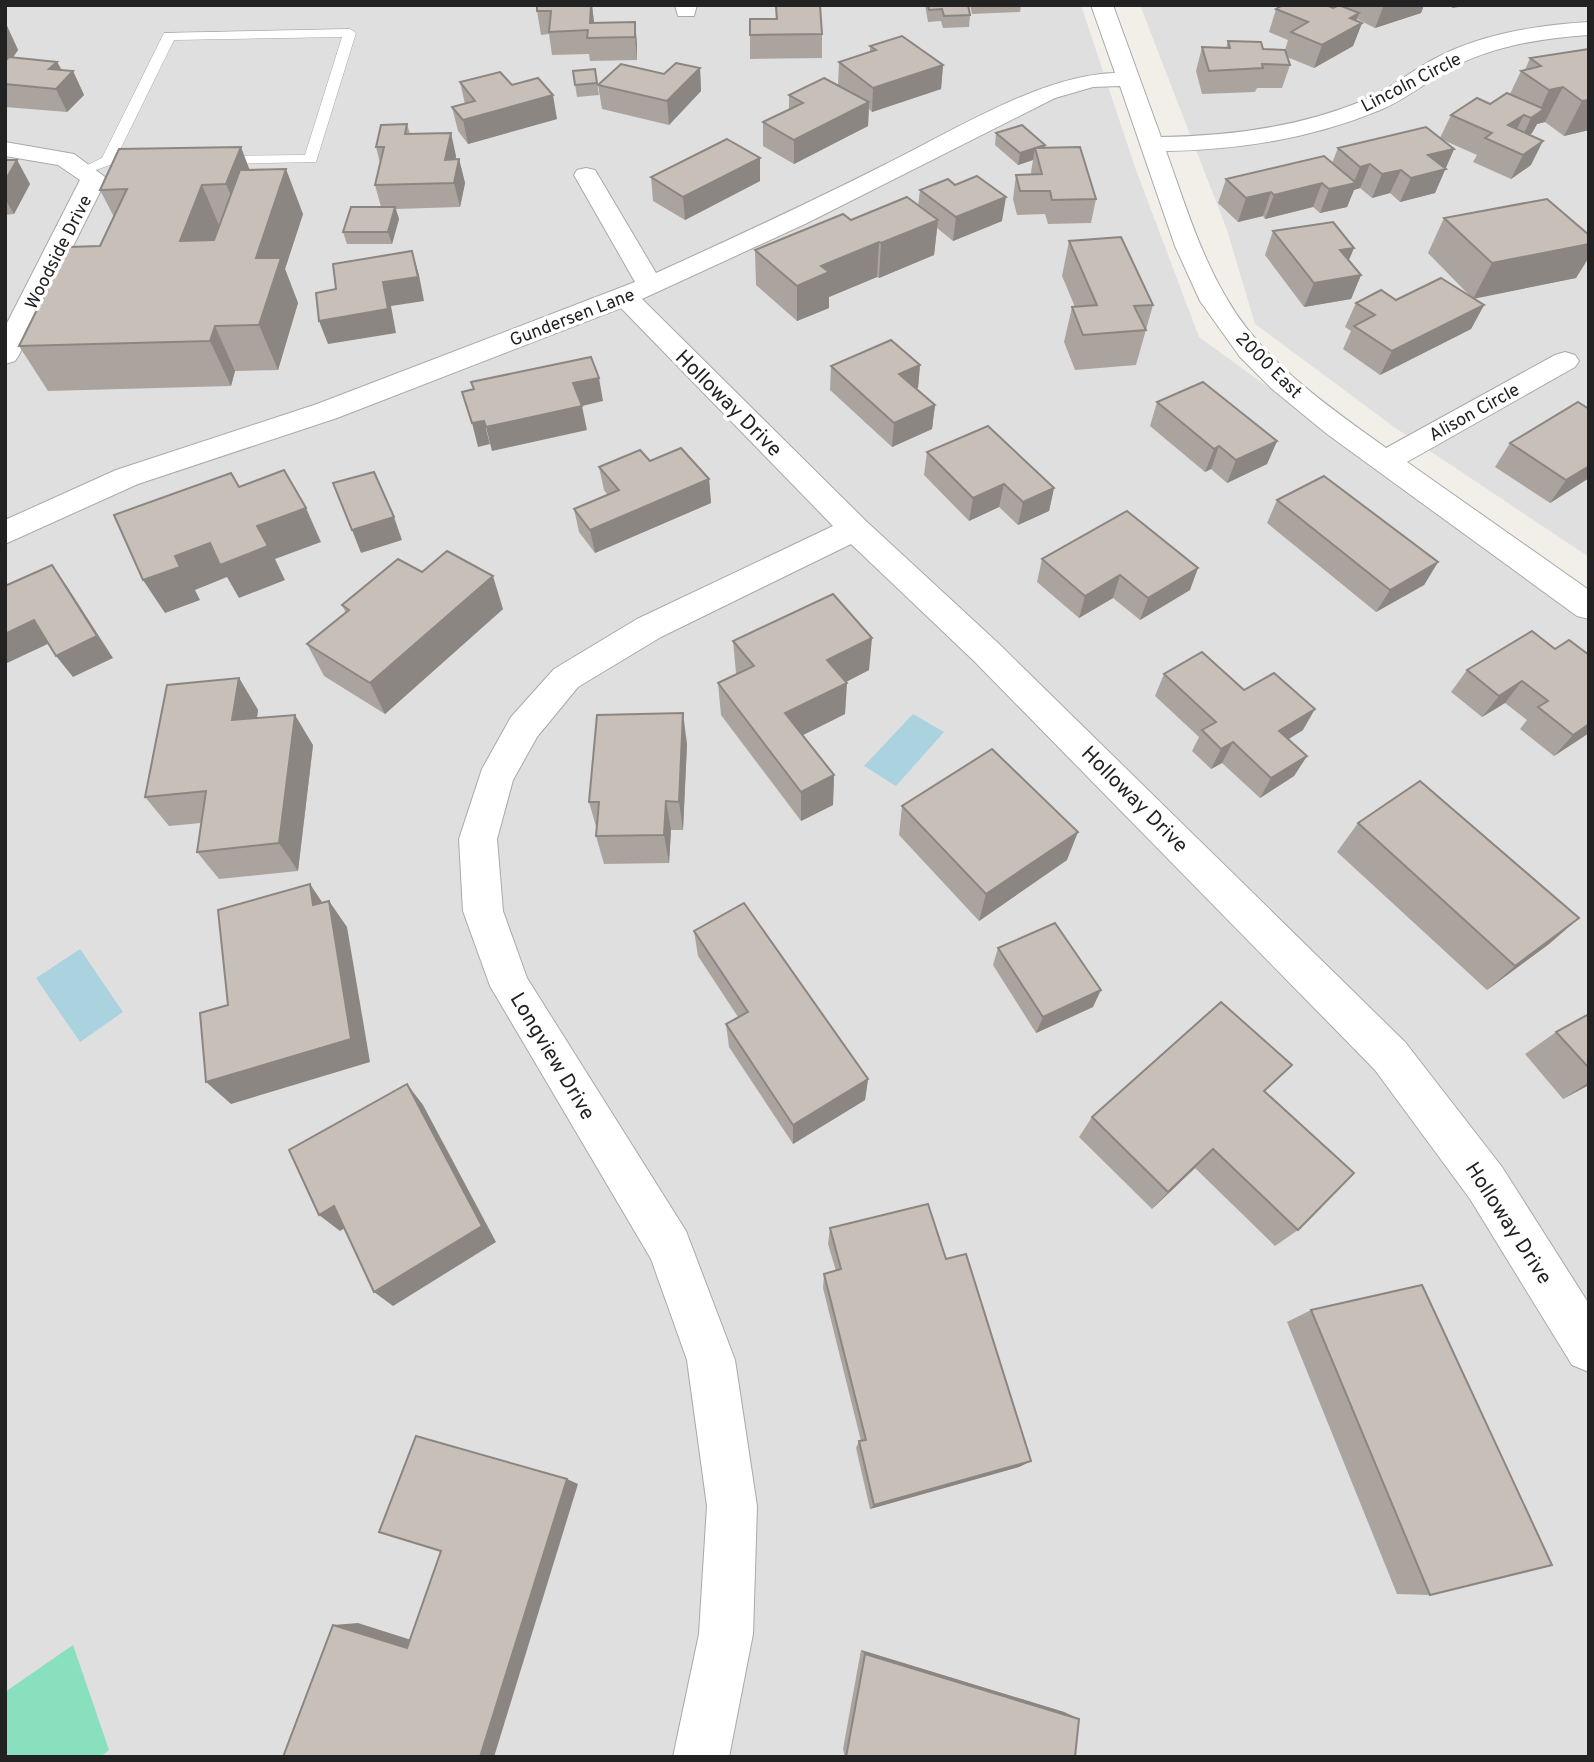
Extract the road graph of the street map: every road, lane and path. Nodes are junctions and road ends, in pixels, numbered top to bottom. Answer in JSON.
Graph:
{"nodes":[{"id":1,"x":1101,"y":5,"type":"edge"},
{"id":2,"x":1589,"y":28,"type":"edge"},
{"id":3,"x":1127,"y":79,"type":"junction"},
{"id":4,"x":1150,"y":144,"type":"junction"},
{"id":5,"x":5,"y":149,"type":"edge"},
{"id":6,"x":198,"y":160,"type":"edge"},
{"id":7,"x":586,"y":174,"type":"dead end"},
{"id":8,"x":88,"y":178,"type":"junction"},
{"id":9,"x":638,"y":292,"type":"junction"},
{"id":10,"x":5,"y":355,"type":"edge"},
{"id":11,"x":1565,"y":361,"type":"dead end"},
{"id":12,"x":1384,"y":462,"type":"junction"},
{"id":13,"x":855,"y":530,"type":"junction"},
{"id":14,"x":5,"y":533,"type":"edge"},
{"id":15,"x":1589,"y":607,"type":"edge"},
{"id":16,"x":1589,"y":1348,"type":"edge"},
{"id":17,"x":701,"y":1757,"type":"edge"}],
"edges":[{"from":1,"to":3,"type":"street","name":"2000 East"},
{"from":2,"to":4,"type":"street","name":"Lincoln Circle"},
{"from":3,"to":4,"type":"street","name":"2000 East"},
{"from":3,"to":9,"type":"street","name":"Gundersen Lane"},
{"from":4,"to":12,"type":"street","name":"2000 East"},
{"from":5,"to":8,"type":"street"},
{"from":6,"to":8,"type":"lane"},
{"from":7,"to":9,"type":"street","name":"Holloway Drive"},
{"from":8,"to":10,"type":"street","name":"Woodside Drive"},
{"from":9,"to":13,"type":"street","name":"Holloway Drive"},
{"from":9,"to":14,"type":"street","name":"Gundersen Lane"},
{"from":11,"to":12,"type":"street","name":"Alison Circle"},
{"from":12,"to":15,"type":"street","name":"2000 East"},
{"from":13,"to":16,"type":"street","name":"Holloway Drive"},
{"from":13,"to":17,"type":"street","name":"Longview Drive"}]}
